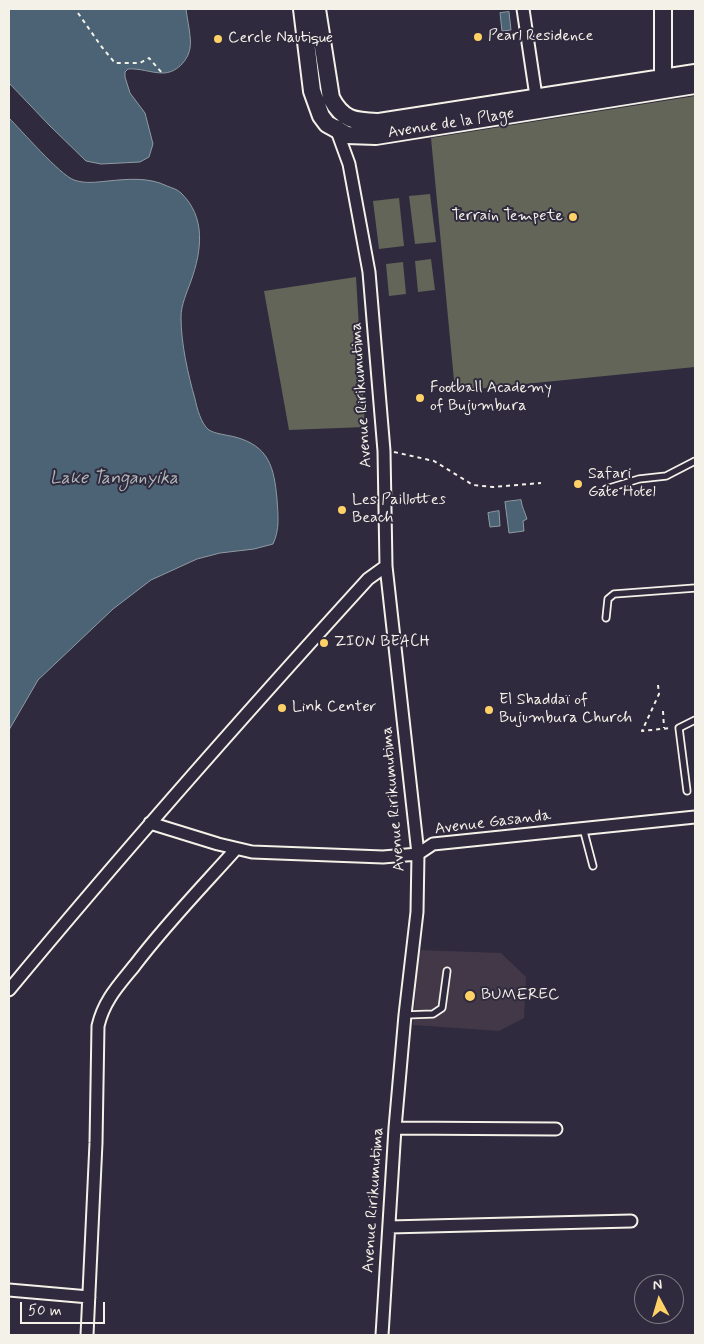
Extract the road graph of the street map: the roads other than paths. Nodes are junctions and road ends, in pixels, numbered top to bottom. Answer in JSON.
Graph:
{"nodes":[{"id":1,"x":302,"y":9,"type":"edge"},
{"id":2,"x":317,"y":9,"type":"edge"},
{"id":3,"x":523,"y":9,"type":"edge"},
{"id":4,"x":663,"y":9,"type":"edge"},
{"id":5,"x":695,"y":73,"type":"edge"},
{"id":6,"x":663,"y":84,"type":"junction"},
{"id":7,"x":695,"y":85,"type":"edge"},
{"id":8,"x":537,"y":104,"type":"junction"},
{"id":9,"x":342,"y":115,"type":"junction"},
{"id":10,"x":337,"y":131,"type":"junction"},
{"id":11,"x":695,"y":461,"type":"edge"},
{"id":12,"x":606,"y":490,"type":"dead end"},
{"id":13,"x":386,"y":566,"type":"junction"},
{"id":14,"x":695,"y":588,"type":"edge"},
{"id":15,"x":606,"y":618,"type":"dead end"},
{"id":16,"x":695,"y":720,"type":"edge"},
{"id":17,"x":687,"y":790,"type":"dead end"},
{"id":18,"x":695,"y":817,"type":"edge"},
{"id":19,"x":150,"y":823,"type":"junction"},
{"id":20,"x":583,"y":828,"type":"junction"},
{"id":21,"x":236,"y":849,"type":"junction"},
{"id":22,"x":418,"y":854,"type":"junction"},
{"id":23,"x":593,"y":866,"type":"dead end"},
{"id":24,"x":447,"y":971,"type":"dead end"},
{"id":25,"x":9,"y":990,"type":"edge"},
{"id":26,"x":405,"y":1014,"type":"junction"},
{"id":27,"x":395,"y":1128,"type":"junction"},
{"id":28,"x":556,"y":1129,"type":"dead end"},
{"id":29,"x":631,"y":1221,"type":"dead end"},
{"id":30,"x":389,"y":1227,"type":"junction"},
{"id":31,"x":9,"y":1290,"type":"edge"},
{"id":32,"x":89,"y":1297,"type":"junction"},
{"id":33,"x":87,"y":1335,"type":"edge"},
{"id":34,"x":382,"y":1335,"type":"edge"}],
"edges":[{"from":1,"to":10,"type":"main road"},
{"from":2,"to":9,"type":"main road"},
{"from":3,"to":8,"type":"street"},
{"from":4,"to":6,"type":"main road"},
{"from":5,"to":6,"type":"main road","name":"Avenue de la Plage"},
{"from":6,"to":7,"type":"main road","name":"Avenue de la Plage"},
{"from":6,"to":8,"type":"main road","name":"Avenue de la Plage"},
{"from":8,"to":9,"type":"main road","name":"Avenue de la Plage"},
{"from":8,"to":10,"type":"main road","name":"Avenue de la Plage"},
{"from":9,"to":10,"type":"street"},
{"from":10,"to":13,"type":"street","name":"Avenue Ririkumutima"},
{"from":11,"to":12,"type":"lane"},
{"from":13,"to":19,"type":"street"},
{"from":13,"to":22,"type":"street","name":"Avenue Ririkumutima"},
{"from":14,"to":15,"type":"lane"},
{"from":16,"to":17,"type":"lane"},
{"from":18,"to":20,"type":"street","name":"Avenue Gasanda"},
{"from":19,"to":21,"type":"street","name":"Avenue Gasanda"},
{"from":19,"to":25,"type":"street"},
{"from":20,"to":22,"type":"street","name":"Avenue Gasanda"},
{"from":20,"to":23,"type":"lane"},
{"from":21,"to":22,"type":"street","name":"Avenue Gasanda"},
{"from":21,"to":32,"type":"street"},
{"from":22,"to":26,"type":"street","name":"Avenue Ririkumutima"},
{"from":24,"to":26,"type":"lane"},
{"from":26,"to":27,"type":"street","name":"Avenue Ririkumutima"},
{"from":27,"to":28,"type":"street"},
{"from":27,"to":30,"type":"street","name":"Avenue Ririkumutima"},
{"from":29,"to":30,"type":"street"},
{"from":30,"to":34,"type":"street","name":"Avenue Ririkumutima"},
{"from":31,"to":32,"type":"street"},
{"from":32,"to":33,"type":"street"}]}
